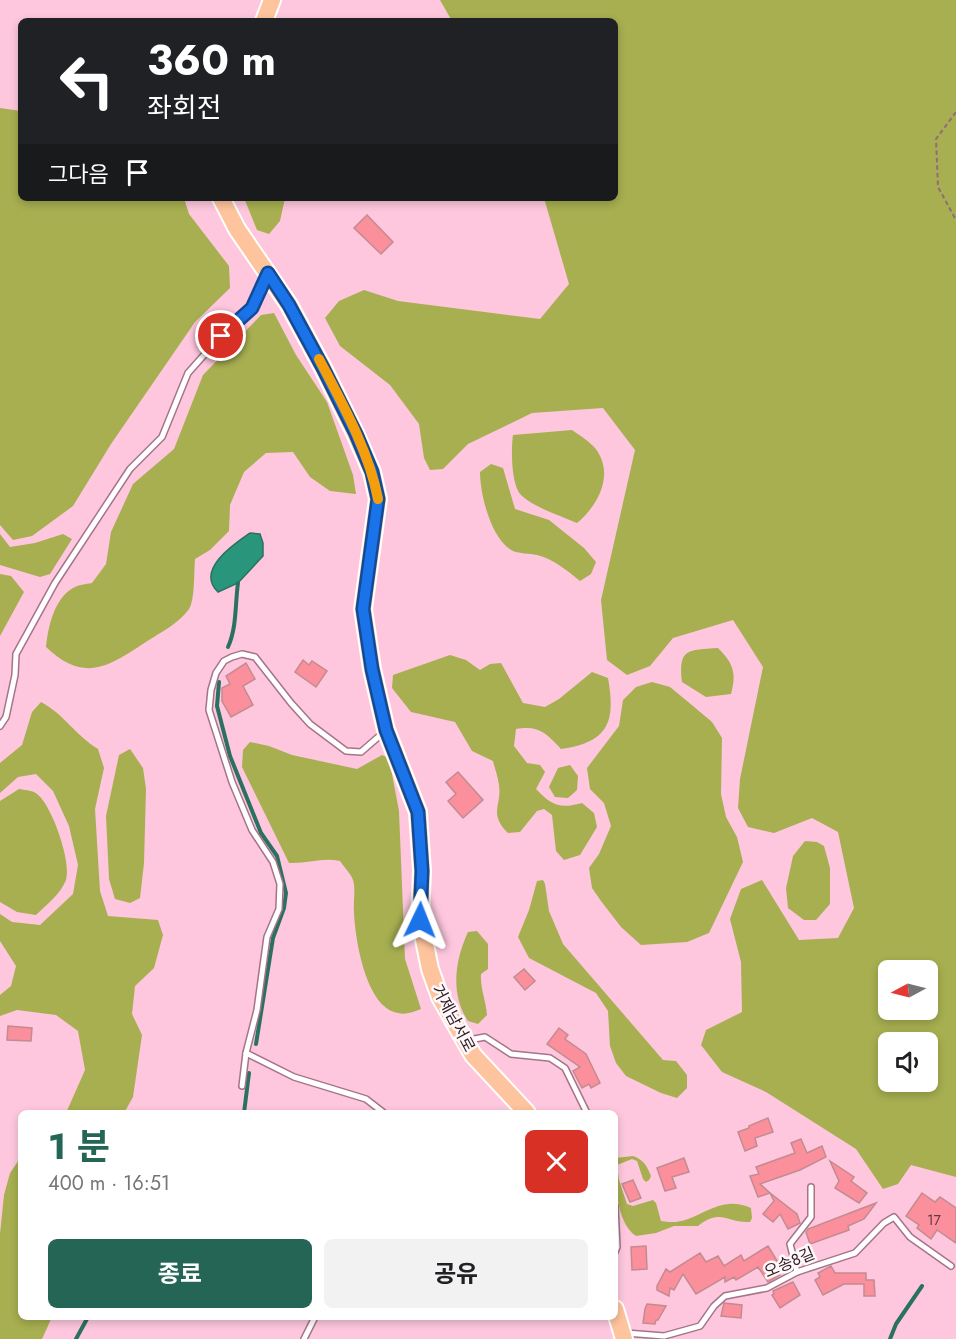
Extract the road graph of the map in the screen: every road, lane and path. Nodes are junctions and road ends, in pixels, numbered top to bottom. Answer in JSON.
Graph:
{"nodes":[{"id":1,"x":272,"y":0,"type":"edge"},
{"id":2,"x":265,"y":18,"type":"edge"},
{"id":3,"x":956,"y":112,"type":"edge"},
{"id":4,"x":223,"y":201,"type":"edge"},
{"id":5,"x":956,"y":220,"type":"edge"},
{"id":6,"x":268,"y":273,"type":"junction"},
{"id":7,"x":0,"y":726,"type":"edge"},
{"id":8,"x":386,"y":730,"type":"junction"},
{"id":9,"x":464,"y":1040,"type":"junction"},
{"id":10,"x":246,"y":1053,"type":"junction"},
{"id":11,"x":242,"y":1086,"type":"dead end"},
{"id":12,"x":380,"y":1110,"type":"edge"},
{"id":13,"x":524,"y":1110,"type":"edge"},
{"id":14,"x":586,"y":1110,"type":"edge"},
{"id":15,"x":811,"y":1187,"type":"dead end"},
{"id":16,"x":951,"y":1266,"type":"dead end"},
{"id":17,"x":797,"y":1272,"type":"junction"},
{"id":18,"x":618,"y":1319,"type":"edge"},
{"id":19,"x":314,"y":1320,"type":"edge"},
{"id":20,"x":623,"y":1336,"type":"edge"},
{"id":21,"x":304,"y":1339,"type":"edge"}],
"edges":[{"from":1,"to":2,"type":"main road"},
{"from":3,"to":5,"type":"path"},
{"from":4,"to":6,"type":"main road","name":"거제남서로"},
{"from":6,"to":7,"type":"lane"},
{"from":6,"to":8,"type":"main road","name":"거제남서로"},
{"from":8,"to":9,"type":"main road","name":"거제남서로"},
{"from":8,"to":10,"type":"lane"},
{"from":9,"to":13,"type":"main road","name":"거제남서로"},
{"from":9,"to":14,"type":"lane"},
{"from":10,"to":11,"type":"lane"},
{"from":10,"to":12,"type":"lane"},
{"from":15,"to":17,"type":"lane"},
{"from":16,"to":17,"type":"lane","name":"오송8길"},
{"from":17,"to":20,"type":"lane","name":"오송8길"},
{"from":18,"to":20,"type":"main road"},
{"from":19,"to":21,"type":"lane"}]}
